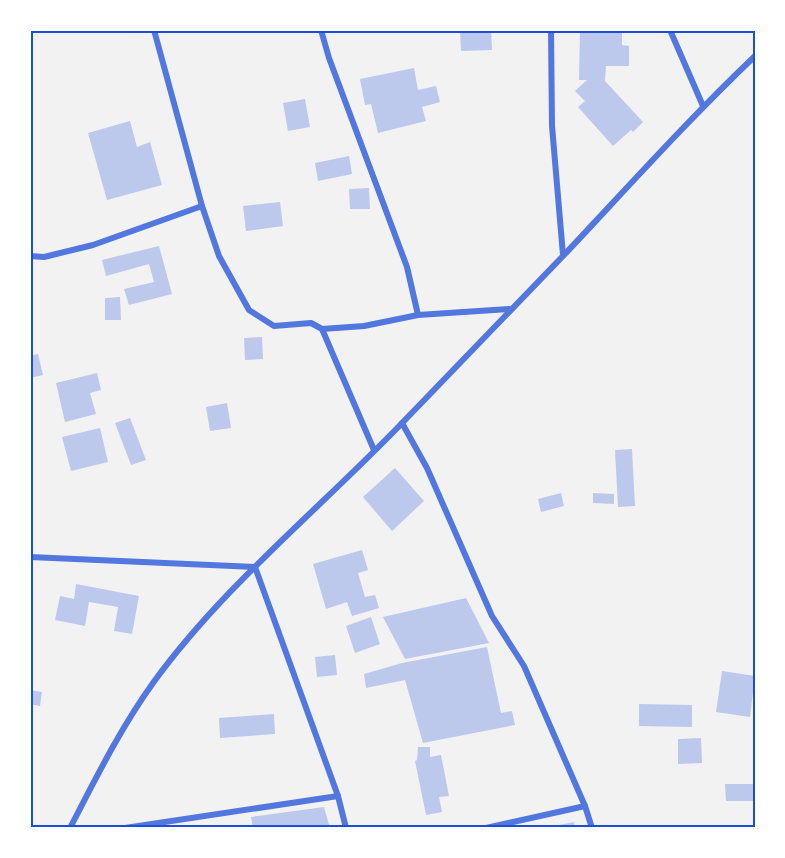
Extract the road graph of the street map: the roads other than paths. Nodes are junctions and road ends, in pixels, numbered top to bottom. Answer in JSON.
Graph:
{"nodes":[{"id":1,"x":154,"y":30,"type":"edge"},
{"id":2,"x":321,"y":30,"type":"edge"},
{"id":3,"x":552,"y":30,"type":"edge"},
{"id":4,"x":670,"y":30,"type":"edge"},
{"id":5,"x":755,"y":56,"type":"edge"},
{"id":6,"x":703,"y":106,"type":"junction"},
{"id":7,"x":202,"y":206,"type":"junction"},
{"id":8,"x":563,"y":255,"type":"junction"},
{"id":9,"x":30,"y":256,"type":"edge"},
{"id":10,"x":510,"y":309,"type":"junction"},
{"id":11,"x":418,"y":315,"type":"junction"},
{"id":12,"x":322,"y":329,"type":"junction"},
{"id":13,"x":402,"y":423,"type":"junction"},
{"id":14,"x":374,"y":450,"type":"junction"},
{"id":15,"x":30,"y":557,"type":"edge"},
{"id":16,"x":255,"y":567,"type":"junction"},
{"id":17,"x":338,"y":796,"type":"junction"},
{"id":18,"x":585,"y":806,"type":"junction"},
{"id":19,"x":70,"y":828,"type":"edge"},
{"id":20,"x":125,"y":828,"type":"edge"},
{"id":21,"x":346,"y":828,"type":"edge"},
{"id":22,"x":486,"y":828,"type":"edge"},
{"id":23,"x":592,"y":828,"type":"edge"}],
"edges":[{"from":1,"to":7,"type":"street"},
{"from":2,"to":11,"type":"street"},
{"from":3,"to":8,"type":"street"},
{"from":4,"to":6,"type":"street"},
{"from":5,"to":6,"type":"street"},
{"from":6,"to":8,"type":"street"},
{"from":7,"to":9,"type":"street"},
{"from":7,"to":12,"type":"street"},
{"from":8,"to":10,"type":"street"},
{"from":10,"to":11,"type":"street"},
{"from":10,"to":13,"type":"street"},
{"from":11,"to":12,"type":"street"},
{"from":12,"to":14,"type":"street"},
{"from":13,"to":14,"type":"street"},
{"from":13,"to":18,"type":"street"},
{"from":14,"to":16,"type":"street"},
{"from":15,"to":16,"type":"street"},
{"from":16,"to":17,"type":"street"},
{"from":16,"to":19,"type":"street"},
{"from":17,"to":20,"type":"street"},
{"from":17,"to":21,"type":"street"},
{"from":18,"to":22,"type":"street"},
{"from":18,"to":23,"type":"street"}]}
